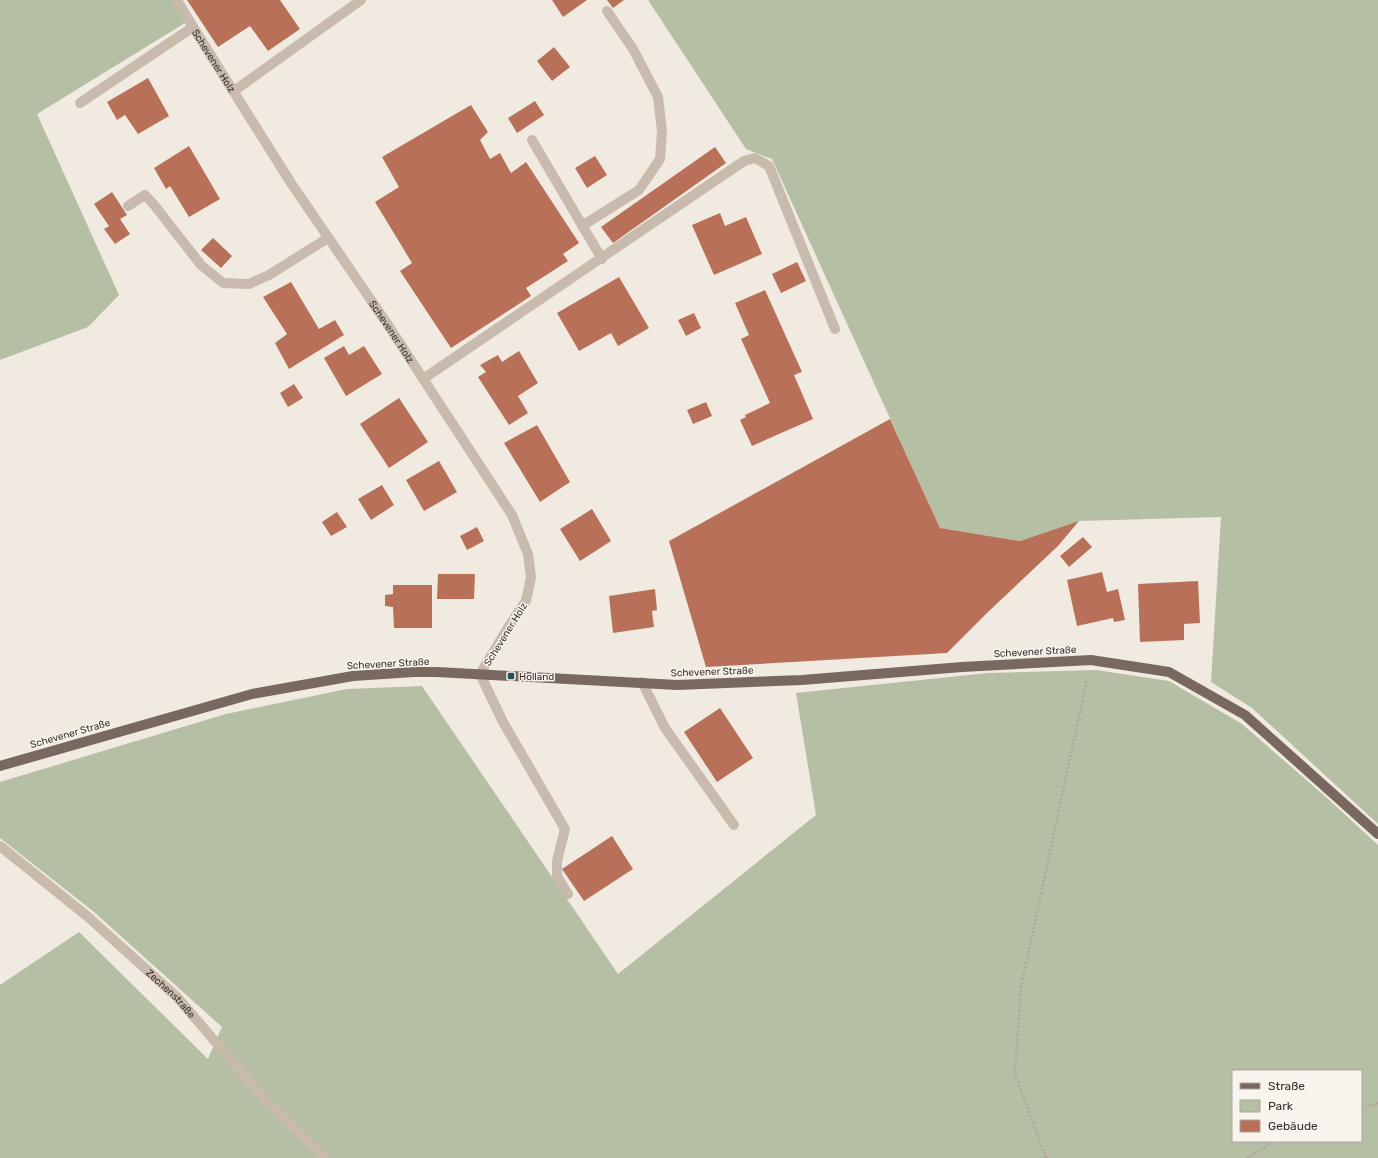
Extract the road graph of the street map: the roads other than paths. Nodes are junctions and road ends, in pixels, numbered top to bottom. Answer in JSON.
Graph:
{"nodes":[{"id":1,"x":177,"y":0,"type":"edge"},
{"id":2,"x":361,"y":0,"type":"edge"},
{"id":3,"x":607,"y":11,"type":"dead end"},
{"id":4,"x":193,"y":27,"type":"junction"},
{"id":5,"x":234,"y":91,"type":"junction"},
{"id":6,"x":80,"y":102,"type":"dead end"},
{"id":7,"x":532,"y":140,"type":"dead end"},
{"id":8,"x":128,"y":206,"type":"dead end"},
{"id":9,"x":582,"y":226,"type":"junction"},
{"id":10,"x":328,"y":238,"type":"junction"},
{"id":11,"x":602,"y":259,"type":"junction"},
{"id":12,"x":835,"y":329,"type":"dead end"},
{"id":13,"x":424,"y":379,"type":"junction"},
{"id":14,"x":480,"y":674,"type":"junction"},
{"id":15,"x":642,"y":682,"type":"junction"},
{"id":16,"x":0,"y":766,"type":"edge"},
{"id":17,"x":734,"y":825,"type":"dead end"},
{"id":18,"x":1378,"y":834,"type":"edge"},
{"id":19,"x":0,"y":846,"type":"edge"},
{"id":20,"x":568,"y":894,"type":"dead end"},
{"id":21,"x":325,"y":1158,"type":"edge"}],
"edges":[{"from":1,"to":4,"type":"street","name":"Schevener Holz"},
{"from":2,"to":5,"type":"street"},
{"from":3,"to":9,"type":"street"},
{"from":4,"to":5,"type":"street","name":"Schevener Holz"},
{"from":4,"to":6,"type":"street"},
{"from":5,"to":10,"type":"street","name":"Schevener Holz"},
{"from":7,"to":9,"type":"street"},
{"from":8,"to":10,"type":"street"},
{"from":9,"to":11,"type":"street"},
{"from":10,"to":13,"type":"street","name":"Schevener Holz"},
{"from":11,"to":12,"type":"street"},
{"from":11,"to":13,"type":"street"},
{"from":13,"to":14,"type":"street","name":"Schevener Holz"},
{"from":14,"to":15,"type":"main road","name":"Schevener Straße"},
{"from":14,"to":16,"type":"main road","name":"Schevener Straße"},
{"from":14,"to":20,"type":"street"},
{"from":15,"to":17,"type":"street"},
{"from":15,"to":18,"type":"main road","name":"Schevener Straße"},
{"from":19,"to":21,"type":"street","name":"Zechenstraße"}]}
